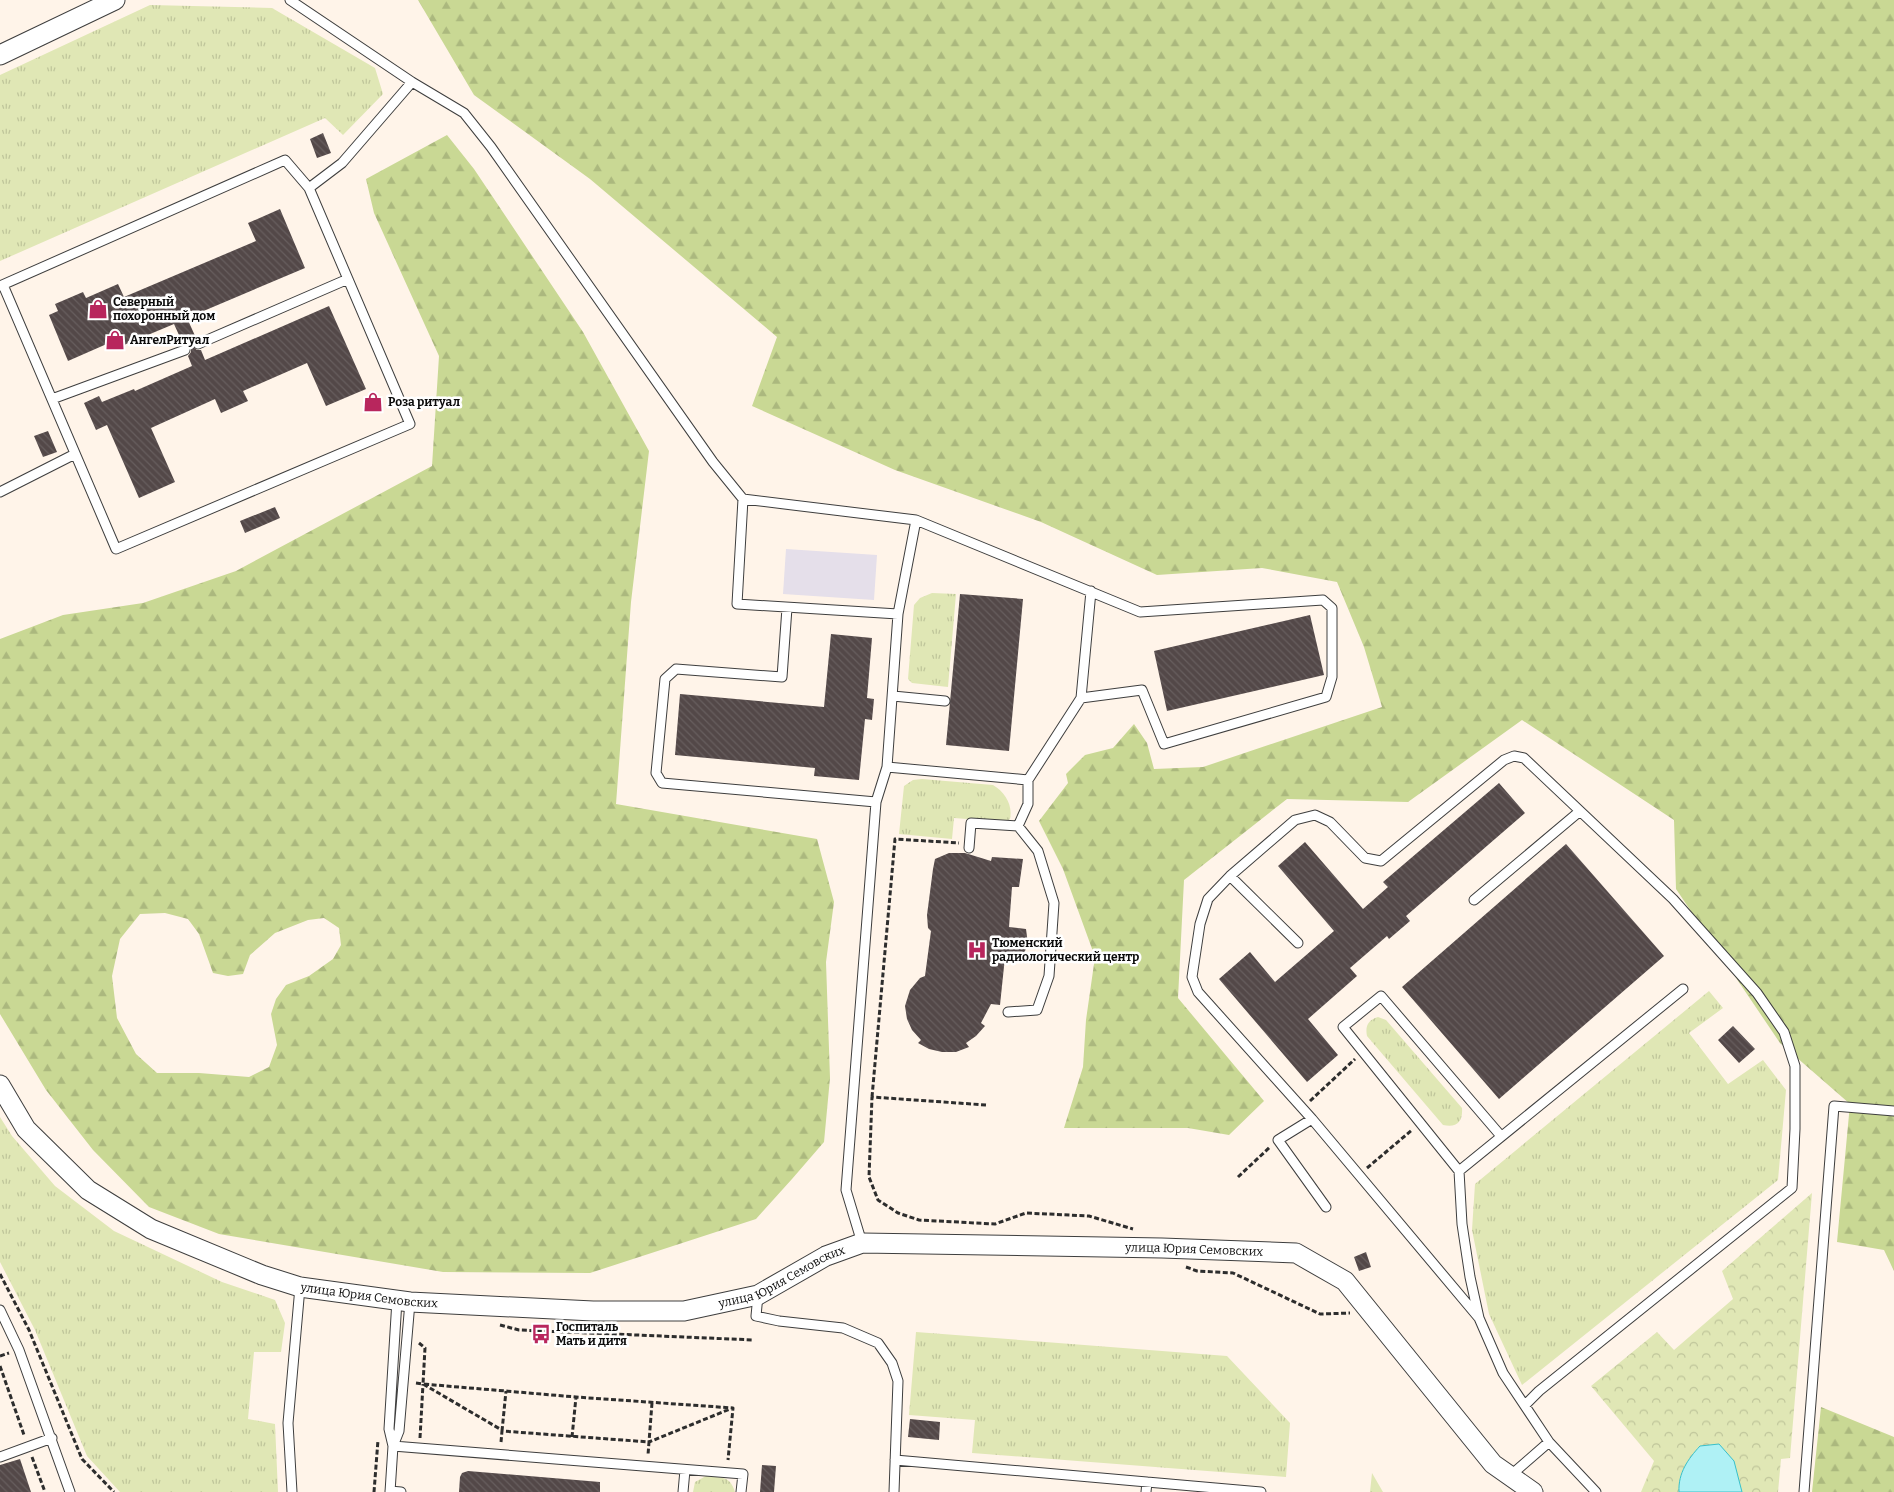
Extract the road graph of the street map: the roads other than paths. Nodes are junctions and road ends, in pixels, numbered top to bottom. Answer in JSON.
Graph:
{"nodes":[{"id":1,"x":115,"y":0,"type":"edge"},
{"id":2,"x":290,"y":0,"type":"edge"},
{"id":3,"x":0,"y":55,"type":"edge"},
{"id":4,"x":412,"y":82,"type":"junction"},
{"id":5,"x":309,"y":188,"type":"junction"},
{"id":6,"x":348,"y":279,"type":"junction"},
{"id":7,"x":1,"y":286,"type":"edge"},
{"id":8,"x":198,"y":344,"type":"dead end"},
{"id":9,"x":185,"y":350,"type":"dead end"},
{"id":10,"x":52,"y":399,"type":"junction"},
{"id":11,"x":75,"y":454,"type":"junction"},
{"id":12,"x":0,"y":492,"type":"edge"},
{"id":13,"x":743,"y":499,"type":"junction"},
{"id":14,"x":916,"y":520,"type":"junction"},
{"id":15,"x":1091,"y":591,"type":"junction"},
{"id":16,"x":787,"y":608,"type":"junction"},
{"id":17,"x":898,"y":614,"type":"junction"},
{"id":18,"x":893,"y":696,"type":"junction"},
{"id":19,"x":1081,"y":698,"type":"junction"},
{"id":20,"x":945,"y":701,"type":"dead end"},
{"id":21,"x":887,"y":767,"type":"junction"},
{"id":22,"x":1028,"y":780,"type":"junction"},
{"id":23,"x":876,"y":802,"type":"junction"},
{"id":24,"x":1580,"y":810,"type":"junction"},
{"id":25,"x":1018,"y":826,"type":"junction"},
{"id":26,"x":969,"y":846,"type":"road end"},
{"id":27,"x":1230,"y":876,"type":"junction"},
{"id":28,"x":1474,"y":900,"type":"dead end"},
{"id":29,"x":1298,"y":943,"type":"dead end"},
{"id":30,"x":1683,"y":989,"type":"dead end"},
{"id":31,"x":1008,"y":1012,"type":"dead end"},
{"id":32,"x":0,"y":1085,"type":"edge"},
{"id":33,"x":1894,"y":1111,"type":"edge"},
{"id":34,"x":1312,"y":1119,"type":"junction"},
{"id":35,"x":1501,"y":1136,"type":"junction"},
{"id":36,"x":1459,"y":1171,"type":"junction"},
{"id":37,"x":1326,"y":1207,"type":"dead end"},
{"id":38,"x":862,"y":1243,"type":"junction"},
{"id":39,"x":300,"y":1287,"type":"junction"},
{"id":40,"x":758,"y":1295,"type":"junction"},
{"id":41,"x":404,"y":1301,"type":"junction"},
{"id":42,"x":0,"y":1310,"type":"edge"},
{"id":43,"x":1478,"y":1318,"type":"junction"},
{"id":44,"x":1525,"y":1405,"type":"junction"},
{"id":45,"x":52,"y":1438,"type":"junction"},
{"id":46,"x":1549,"y":1442,"type":"junction"},
{"id":47,"x":393,"y":1446,"type":"junction"},
{"id":48,"x":0,"y":1457,"type":"edge"},
{"id":49,"x":895,"y":1460,"type":"junction"},
{"id":50,"x":685,"y":1470,"type":"junction"},
{"id":51,"x":1510,"y":1476,"type":"junction"},
{"id":52,"x":1147,"y":1482,"type":"junction"},
{"id":53,"x":390,"y":1491,"type":"edge"},
{"id":54,"x":70,"y":1492,"type":"edge"},
{"id":55,"x":292,"y":1492,"type":"edge"},
{"id":56,"x":401,"y":1492,"type":"edge"},
{"id":57,"x":683,"y":1492,"type":"edge"},
{"id":58,"x":741,"y":1492,"type":"edge"},
{"id":59,"x":894,"y":1492,"type":"edge"},
{"id":60,"x":1146,"y":1492,"type":"edge"},
{"id":61,"x":1264,"y":1492,"type":"edge"},
{"id":62,"x":1534,"y":1492,"type":"edge"},
{"id":63,"x":1596,"y":1492,"type":"edge"},
{"id":64,"x":1804,"y":1492,"type":"edge"}],
"edges":[{"from":1,"to":3,"type":"street"},
{"from":2,"to":4,"type":"lane"},
{"from":4,"to":5,"type":"lane"},
{"from":4,"to":13,"type":"lane"},
{"from":5,"to":6,"type":"lane"},
{"from":5,"to":7,"type":"lane"},
{"from":6,"to":8,"type":"lane"},
{"from":6,"to":11,"type":"lane"},
{"from":7,"to":10,"type":"lane"},
{"from":9,"to":10,"type":"lane"},
{"from":10,"to":11,"type":"lane"},
{"from":11,"to":12,"type":"lane"},
{"from":13,"to":14,"type":"lane"},
{"from":13,"to":16,"type":"lane"},
{"from":14,"to":15,"type":"lane"},
{"from":14,"to":17,"type":"lane"},
{"from":15,"to":19,"type":"lane"},
{"from":15,"to":19,"type":"lane"},
{"from":16,"to":17,"type":"lane"},
{"from":16,"to":23,"type":"lane"},
{"from":17,"to":18,"type":"lane"},
{"from":18,"to":20,"type":"lane"},
{"from":18,"to":21,"type":"lane"},
{"from":19,"to":22,"type":"lane"},
{"from":21,"to":22,"type":"lane"},
{"from":21,"to":23,"type":"lane"},
{"from":22,"to":25,"type":"lane"},
{"from":23,"to":38,"type":"lane"},
{"from":24,"to":27,"type":"lane"},
{"from":24,"to":28,"type":"lane"},
{"from":24,"to":44,"type":"lane"},
{"from":25,"to":26,"type":"lane"},
{"from":25,"to":31,"type":"lane"},
{"from":27,"to":29,"type":"lane"},
{"from":27,"to":34,"type":"lane"},
{"from":30,"to":35,"type":"lane"},
{"from":32,"to":39,"type":"street","name":"улица Юрия Семовских"},
{"from":33,"to":64,"type":"lane"},
{"from":34,"to":37,"type":"lane"},
{"from":34,"to":43,"type":"lane"},
{"from":35,"to":36,"type":"lane"},
{"from":35,"to":36,"type":"lane"},
{"from":36,"to":43,"type":"lane"},
{"from":38,"to":40,"type":"street","name":"улица Юрия Семовских"},
{"from":38,"to":51,"type":"street","name":"улица Юрия Семовских"},
{"from":39,"to":41,"type":"street","name":"улица Юрия Семовских"},
{"from":39,"to":55,"type":"lane"},
{"from":40,"to":41,"type":"street","name":"улица Юрия Семовских"},
{"from":40,"to":49,"type":"lane"},
{"from":41,"to":47,"type":"lane"},
{"from":42,"to":45,"type":"lane"},
{"from":43,"to":44,"type":"lane"},
{"from":44,"to":46,"type":"lane"},
{"from":45,"to":48,"type":"lane"},
{"from":45,"to":54,"type":"lane"},
{"from":46,"to":51,"type":"lane"},
{"from":46,"to":63,"type":"lane"},
{"from":47,"to":50,"type":"lane"},
{"from":47,"to":53,"type":"lane"},
{"from":49,"to":52,"type":"lane"},
{"from":49,"to":59,"type":"lane"},
{"from":50,"to":57,"type":"lane"},
{"from":50,"to":58,"type":"lane"},
{"from":51,"to":62,"type":"street","name":"улица Юрия Семовских"},
{"from":52,"to":60,"type":"lane"},
{"from":52,"to":61,"type":"lane"},
{"from":53,"to":56,"type":"lane"}]}
